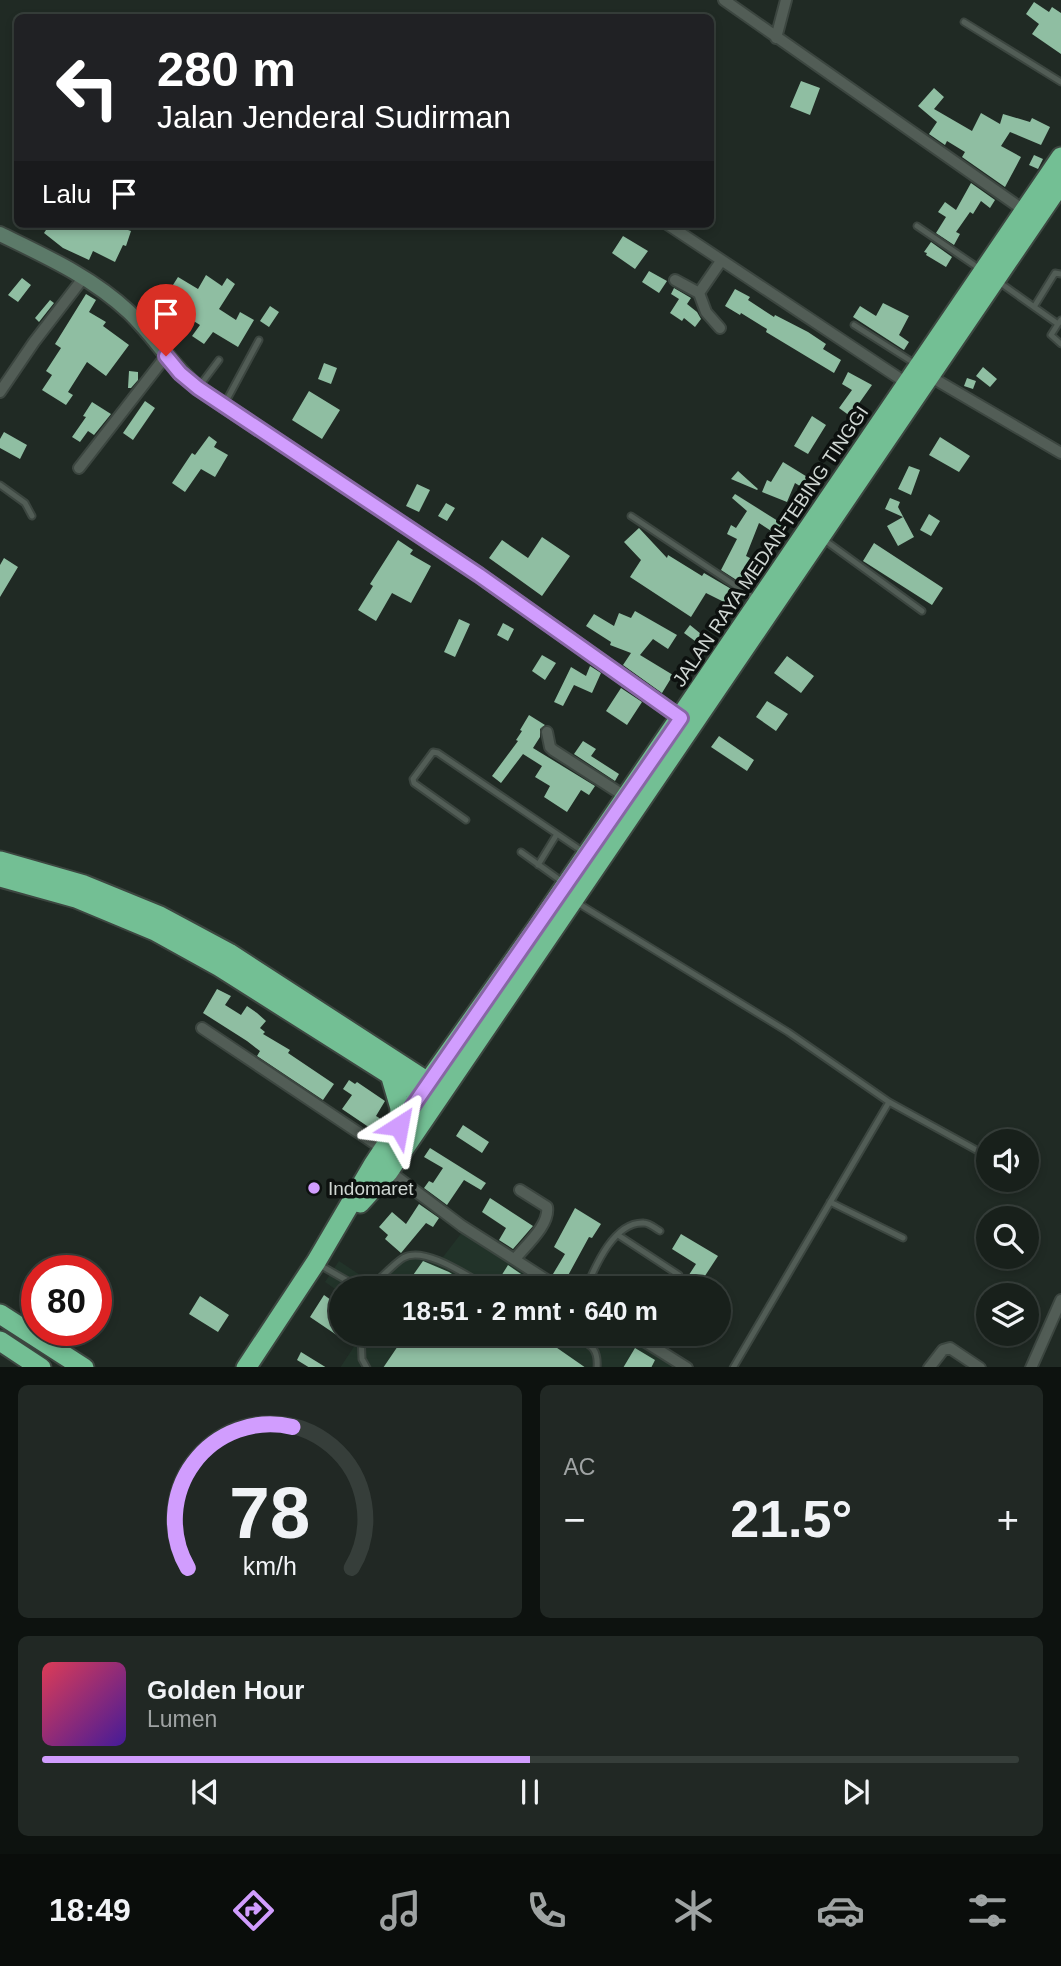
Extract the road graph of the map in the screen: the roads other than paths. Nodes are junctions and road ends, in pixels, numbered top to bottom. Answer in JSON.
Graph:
{"nodes":[{"id":1,"x":724,"y":0,"type":"edge"},
{"id":2,"x":786,"y":0,"type":"edge"},
{"id":3,"x":964,"y":22,"type":"dead end"},
{"id":4,"x":776,"y":38,"type":"junction"},
{"id":5,"x":1061,"y":82,"type":"edge"},
{"id":6,"x":1061,"y":157,"type":"edge"},
{"id":7,"x":1061,"y":183,"type":"edge"},
{"id":8,"x":1025,"y":211,"type":"junction"},
{"id":9,"x":917,"y":226,"type":"dead end"},
{"id":10,"x":673,"y":228,"type":"edge"},
{"id":11,"x":0,"y":234,"type":"edge"},
{"id":12,"x":721,"y":261,"type":"junction"},
{"id":13,"x":1061,"y":274,"type":"edge"},
{"id":14,"x":990,"y":276,"type":"junction"},
{"id":15,"x":85,"y":277,"type":"junction"},
{"id":16,"x":675,"y":279,"type":"dead end"},
{"id":17,"x":699,"y":293,"type":"junction"},
{"id":18,"x":1034,"y":307,"type":"junction"},
{"id":19,"x":1060,"y":322,"type":"edge"},
{"id":20,"x":854,"y":325,"type":"dead end"},
{"id":21,"x":720,"y":328,"type":"dead end"},
{"id":22,"x":259,"y":340,"type":"dead end"},
{"id":23,"x":1061,"y":344,"type":"edge"},
{"id":24,"x":166,"y":356,"type":"junction"},
{"id":25,"x":219,"y":360,"type":"dead end"},
{"id":26,"x":925,"y":372,"type":"junction"},
{"id":27,"x":908,"y":384,"type":"junction"},
{"id":28,"x":198,"y":388,"type":"junction"},
{"id":29,"x":0,"y":392,"type":"edge"},
{"id":30,"x":224,"y":405,"type":"junction"},
{"id":31,"x":1061,"y":453,"type":"edge"},
{"id":32,"x":79,"y":468,"type":"dead end"},
{"id":33,"x":0,"y":485,"type":"edge"},
{"id":34,"x":833,"y":507,"type":"junction"},
{"id":35,"x":32,"y":516,"type":"dead end"},
{"id":36,"x":631,"y":516,"type":"dead end"},
{"id":37,"x":820,"y":537,"type":"junction"},
{"id":38,"x":759,"y":602,"type":"junction"},
{"id":39,"x":922,"y":611,"type":"dead end"},
{"id":40,"x":686,"y":722,"type":"junction"},
{"id":41,"x":547,"y":732,"type":"dead end"},
{"id":42,"x":626,"y":797,"type":"junction"},
{"id":43,"x":466,"y":820,"type":"dead end"},
{"id":44,"x":557,"y":834,"type":"junction"},
{"id":45,"x":521,"y":852,"type":"dead end"},
{"id":46,"x":587,"y":854,"type":"junction"},
{"id":47,"x":0,"y":861,"type":"edge"},
{"id":48,"x":538,"y":865,"type":"junction"},
{"id":49,"x":0,"y":877,"type":"edge"},
{"id":50,"x":570,"y":892,"type":"junction"},
{"id":51,"x":202,"y":1028,"type":"dead end"},
{"id":52,"x":451,"y":1050,"type":"junction"},
{"id":53,"x":394,"y":1069,"type":"junction"},
{"id":54,"x":431,"y":1093,"type":"junction"},
{"id":55,"x":889,"y":1102,"type":"junction"},
{"id":56,"x":399,"y":1126,"type":"junction"},
{"id":57,"x":383,"y":1149,"type":"junction"},
{"id":58,"x":976,"y":1150,"type":"edge"},
{"id":59,"x":389,"y":1171,"type":"junction"},
{"id":60,"x":520,"y":1190,"type":"dead end"},
{"id":61,"x":831,"y":1202,"type":"junction"},
{"id":62,"x":660,"y":1231,"type":"dead end"},
{"id":63,"x":618,"y":1235,"type":"junction"},
{"id":64,"x":330,"y":1238,"type":"junction"},
{"id":65,"x":902,"y":1238,"type":"dead end"},
{"id":66,"x":515,"y":1259,"type":"junction"},
{"id":67,"x":316,"y":1262,"type":"junction"},
{"id":68,"x":679,"y":1275,"type":"dead end"},
{"id":69,"x":340,"y":1276,"type":"edge"},
{"id":70,"x":384,"y":1276,"type":"edge"},
{"id":71,"x":467,"y":1276,"type":"edge"},
{"id":72,"x":541,"y":1276,"type":"edge"},
{"id":73,"x":591,"y":1276,"type":"edge"},
{"id":74,"x":1061,"y":1300,"type":"edge"},
{"id":75,"x":0,"y":1314,"type":"edge"},
{"id":76,"x":0,"y":1341,"type":"edge"},
{"id":77,"x":361,"y":1346,"type":"edge"},
{"id":78,"x":591,"y":1346,"type":"edge"},
{"id":79,"x":653,"y":1346,"type":"edge"},
{"id":80,"x":41,"y":1367,"type":"edge"},
{"id":81,"x":84,"y":1367,"type":"edge"},
{"id":82,"x":246,"y":1367,"type":"edge"},
{"id":83,"x":367,"y":1367,"type":"edge"},
{"id":84,"x":597,"y":1367,"type":"edge"},
{"id":85,"x":687,"y":1367,"type":"edge"},
{"id":86,"x":733,"y":1367,"type":"edge"},
{"id":87,"x":929,"y":1367,"type":"edge"},
{"id":88,"x":979,"y":1367,"type":"edge"},
{"id":89,"x":1031,"y":1367,"type":"edge"}],
"edges":[{"from":1,"to":4,"type":"street"},
{"from":2,"to":4,"type":"street"},
{"from":3,"to":5,"type":"lane"},
{"from":4,"to":8,"type":"street"},
{"from":6,"to":8,"type":"highway","name":"JALAN RAYA MEDAN-TEBING TINGGI"},
{"from":7,"to":14,"type":"highway","name":"JALAN RAYA MEDAN-TEBING TINGGI"},
{"from":8,"to":14,"type":"highway","name":"JALAN RAYA MEDAN-TEBING TINGGI"},
{"from":9,"to":14,"type":"lane"},
{"from":10,"to":12,"type":"street"},
{"from":11,"to":15,"type":"main road"},
{"from":12,"to":17,"type":"street"},
{"from":12,"to":27,"type":"street"},
{"from":13,"to":18,"type":"lane"},
{"from":14,"to":18,"type":"lane"},
{"from":14,"to":26,"type":"highway","name":"JALAN RAYA MEDAN-TEBING TINGGI"},
{"from":15,"to":24,"type":"main road"},
{"from":15,"to":29,"type":"street"},
{"from":16,"to":17,"type":"street"},
{"from":17,"to":21,"type":"street"},
{"from":18,"to":19,"type":"lane"},
{"from":19,"to":23,"type":"lane"},
{"from":20,"to":26,"type":"lane"},
{"from":22,"to":30,"type":"lane"},
{"from":24,"to":28,"type":"main road"},
{"from":24,"to":32,"type":"street"},
{"from":25,"to":28,"type":"lane"},
{"from":26,"to":27,"type":"highway","name":"JALAN RAYA MEDAN-TEBING TINGGI"},
{"from":26,"to":31,"type":"street"},
{"from":26,"to":34,"type":"highway","name":"JALAN RAYA MEDAN-TEBING TINGGI"},
{"from":27,"to":34,"type":"highway","name":"JALAN RAYA MEDAN-TEBING TINGGI"},
{"from":28,"to":30,"type":"main road"},
{"from":30,"to":40,"type":"main road"},
{"from":33,"to":35,"type":"lane"},
{"from":34,"to":37,"type":"highway","name":"JALAN RAYA MEDAN-TEBING TINGGI"},
{"from":34,"to":38,"type":"highway","name":"JALAN RAYA MEDAN-TEBING TINGGI"},
{"from":36,"to":38,"type":"lane"},
{"from":37,"to":39,"type":"lane"},
{"from":37,"to":40,"type":"highway","name":"JALAN RAYA MEDAN-TEBING TINGGI"},
{"from":38,"to":40,"type":"highway","name":"JALAN RAYA MEDAN-TEBING TINGGI"},
{"from":40,"to":42,"type":"highway","name":"JALAN RAYA MEDAN-TEBING TINGGI"},
{"from":40,"to":50,"type":"highway","name":"JALAN RAYA MEDAN-TEBING TINGGI"},
{"from":41,"to":42,"type":"street"},
{"from":42,"to":46,"type":"highway","name":"JALAN RAYA MEDAN-TEBING TINGGI"},
{"from":43,"to":44,"type":"lane"},
{"from":44,"to":46,"type":"lane"},
{"from":44,"to":48,"type":"lane"},
{"from":45,"to":48,"type":"lane"},
{"from":46,"to":50,"type":"highway","name":"JALAN RAYA MEDAN-TEBING TINGGI"},
{"from":47,"to":53,"type":"highway"},
{"from":48,"to":50,"type":"lane"},
{"from":49,"to":53,"type":"highway"},
{"from":50,"to":52,"type":"highway","name":"JALAN RAYA MEDAN-TEBING TINGGI"},
{"from":50,"to":54,"type":"highway","name":"JALAN RAYA MEDAN-TEBING TINGGI"},
{"from":50,"to":55,"type":"lane"},
{"from":51,"to":57,"type":"street"},
{"from":52,"to":53,"type":"highway"},
{"from":52,"to":54,"type":"highway","name":"JALAN RAYA MEDAN-TEBING TINGGI"},
{"from":53,"to":54,"type":"highway"},
{"from":53,"to":56,"type":"highway"},
{"from":54,"to":56,"type":"highway","name":"JALAN RAYA MEDAN-TEBING TINGGI"},
{"from":54,"to":59,"type":"highway","name":"JALAN RAYA MEDAN-TEBING TINGGI"},
{"from":55,"to":58,"type":"lane"},
{"from":55,"to":61,"type":"lane"},
{"from":56,"to":57,"type":"highway","name":"JALAN RAYA MEDAN-TEBING TINGGI"},
{"from":57,"to":64,"type":"highway","name":"JALAN RAYA MEDAN-TEBING TINGGI"},
{"from":59,"to":64,"type":"highway","name":"JALAN RAYA MEDAN-TEBING TINGGI"},
{"from":59,"to":66,"type":"street"},
{"from":60,"to":66,"type":"street"},
{"from":61,"to":65,"type":"lane"},
{"from":61,"to":86,"type":"lane"},
{"from":62,"to":63,"type":"lane"},
{"from":63,"to":68,"type":"lane"},
{"from":63,"to":73,"type":"lane"},
{"from":64,"to":67,"type":"highway","name":"JALAN RAYA MEDAN-TEBING TINGGI"},
{"from":66,"to":72,"type":"street"},
{"from":67,"to":69,"type":"lane"},
{"from":67,"to":82,"type":"highway","name":"JALAN RAYA MEDAN-TEBING TINGGI"},
{"from":70,"to":71,"type":"lane"},
{"from":74,"to":89,"type":"street"},
{"from":75,"to":81,"type":"highway"},
{"from":76,"to":80,"type":"highway"},
{"from":77,"to":83,"type":"lane"},
{"from":78,"to":84,"type":"lane"},
{"from":79,"to":85,"type":"street"},
{"from":87,"to":88,"type":"street"}]}
